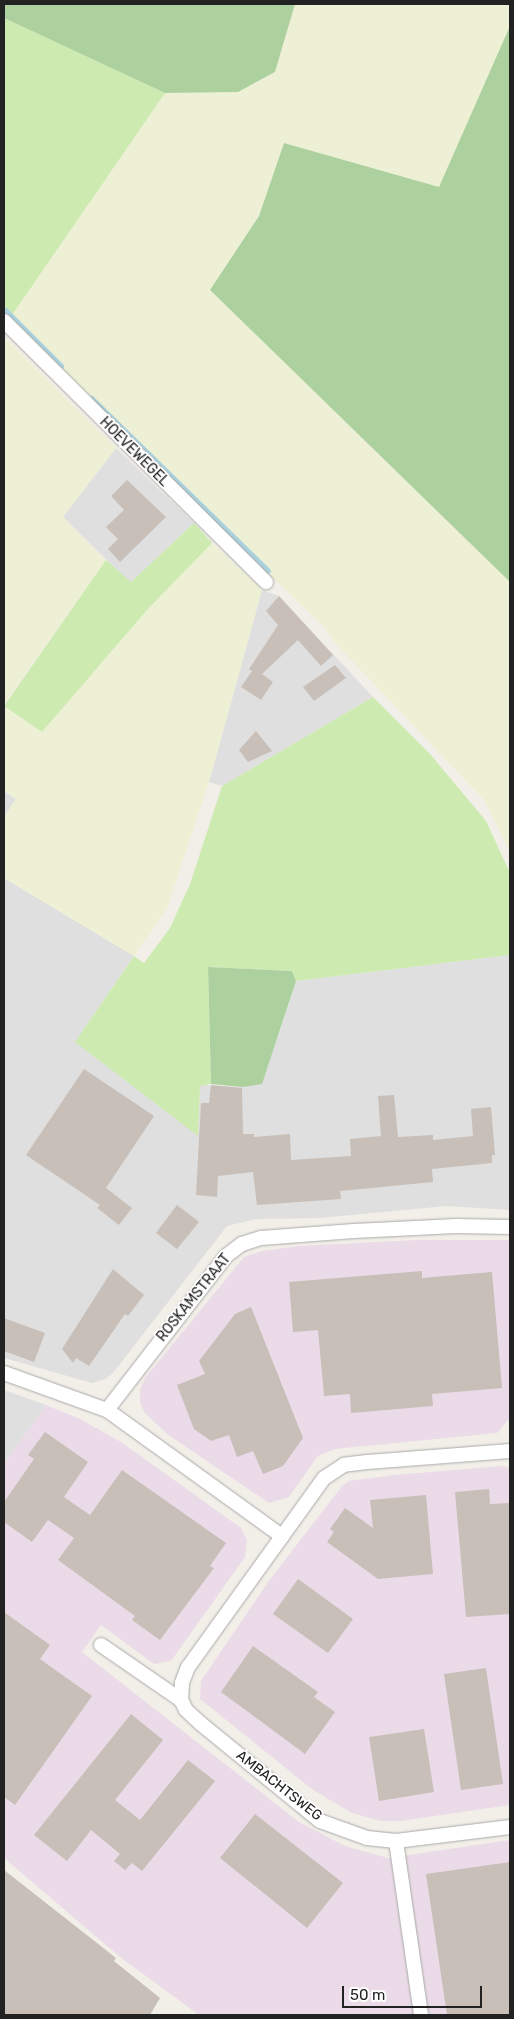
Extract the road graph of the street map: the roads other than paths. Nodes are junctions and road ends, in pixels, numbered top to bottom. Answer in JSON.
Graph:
{"nodes":[{"id":1,"x":4,"y":321,"type":"edge"},
{"id":2,"x":266,"y":582,"type":"dead end"},
{"id":3,"x":510,"y":1227,"type":"edge"},
{"id":4,"x":4,"y":1373,"type":"edge"},
{"id":5,"x":107,"y":1410,"type":"junction"},
{"id":6,"x":510,"y":1451,"type":"edge"},
{"id":7,"x":282,"y":1536,"type":"junction"},
{"id":8,"x":101,"y":1645,"type":"dead end"},
{"id":9,"x":181,"y":1700,"type":"junction"},
{"id":10,"x":510,"y":1827,"type":"edge"},
{"id":11,"x":396,"y":1841,"type":"junction"},
{"id":12,"x":421,"y":2015,"type":"edge"}],
"edges":[{"from":1,"to":2,"type":"street","name":"HOEVEWEGEL"},
{"from":3,"to":5,"type":"street","name":"ROSKAMSTRAAT"},
{"from":4,"to":5,"type":"street"},
{"from":5,"to":7,"type":"street"},
{"from":6,"to":7,"type":"street"},
{"from":7,"to":9,"type":"street"},
{"from":8,"to":9,"type":"street","name":"AMBACHTSWEG"},
{"from":9,"to":11,"type":"street","name":"AMBACHTSWEG"},
{"from":10,"to":11,"type":"street","name":"AMBACHTSWEG"},
{"from":11,"to":12,"type":"street"}]}
